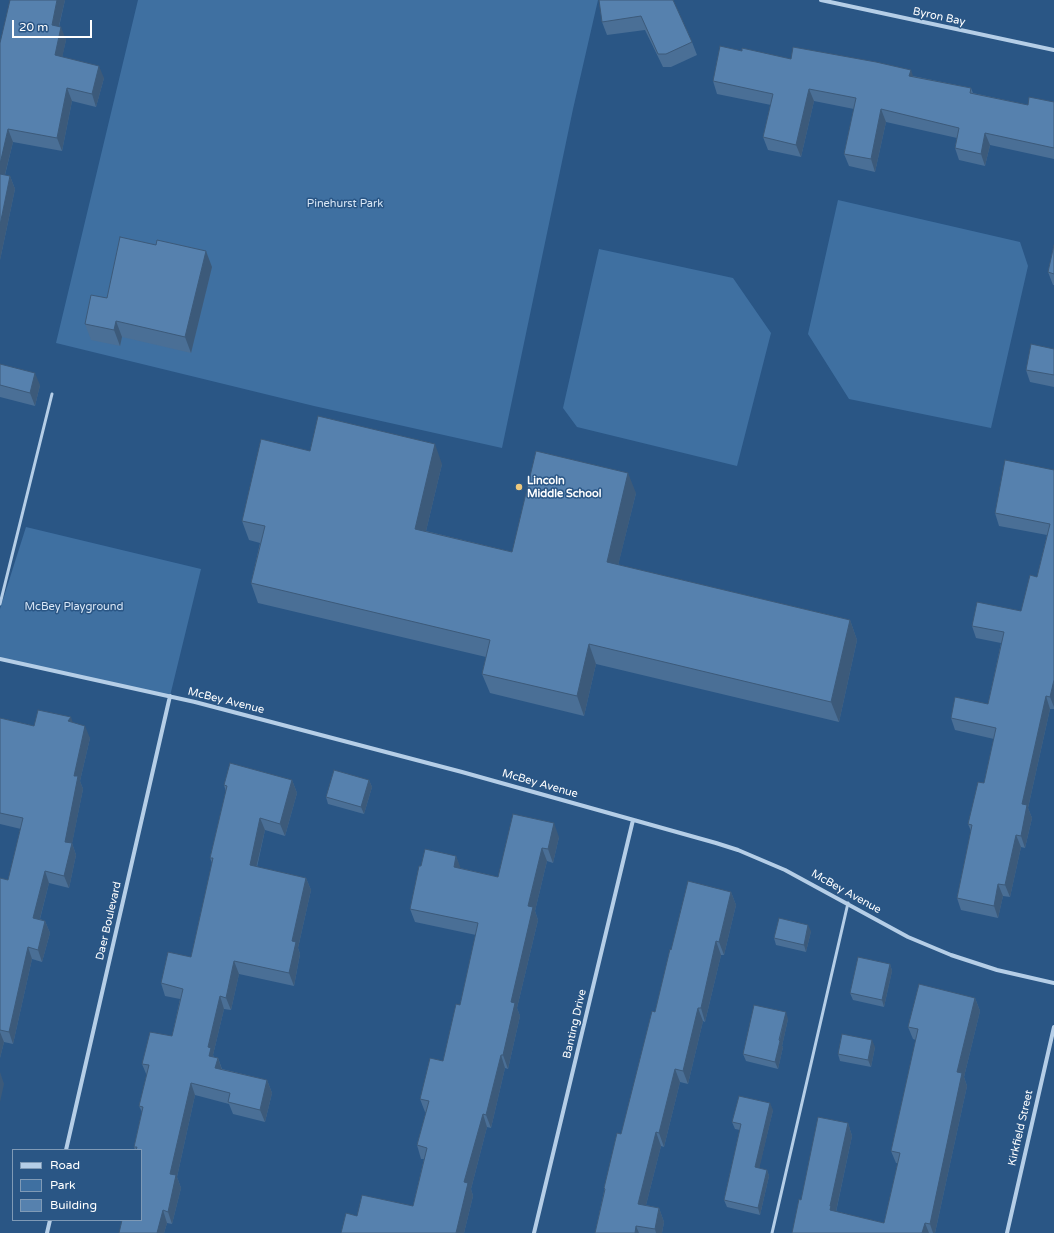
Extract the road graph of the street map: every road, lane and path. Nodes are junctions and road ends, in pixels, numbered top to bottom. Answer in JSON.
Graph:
{"nodes":[{"id":1,"x":821,"y":0,"type":"edge"},
{"id":2,"x":1054,"y":50,"type":"edge"},
{"id":3,"x":52,"y":394,"type":"dead end"},
{"id":4,"x":0,"y":604,"type":"edge"},
{"id":5,"x":0,"y":659,"type":"edge"},
{"id":6,"x":170,"y":696,"type":"junction"},
{"id":7,"x":633,"y":820,"type":"junction"},
{"id":8,"x":848,"y":903,"type":"junction"},
{"id":9,"x":1054,"y":984,"type":"edge"},
{"id":10,"x":1054,"y":1027,"type":"edge"},
{"id":11,"x":66,"y":1149,"type":"edge"},
{"id":12,"x":50,"y":1221,"type":"edge"},
{"id":13,"x":47,"y":1233,"type":"edge"},
{"id":14,"x":534,"y":1233,"type":"edge"},
{"id":15,"x":772,"y":1233,"type":"edge"},
{"id":16,"x":1006,"y":1233,"type":"edge"}],
"edges":[{"from":1,"to":2,"type":"street","name":"Byron Bay"},
{"from":3,"to":4,"type":"lane"},
{"from":5,"to":6,"type":"street","name":"McBey Avenue"},
{"from":6,"to":7,"type":"street","name":"McBey Avenue"},
{"from":6,"to":11,"type":"street","name":"Daer Boulevard"},
{"from":7,"to":8,"type":"street","name":"McBey Avenue"},
{"from":7,"to":14,"type":"street","name":"Banting Drive"},
{"from":8,"to":9,"type":"street","name":"McBey Avenue"},
{"from":8,"to":15,"type":"lane"},
{"from":10,"to":16,"type":"street","name":"Kirkfield Street"},
{"from":12,"to":13,"type":"street"}]}
